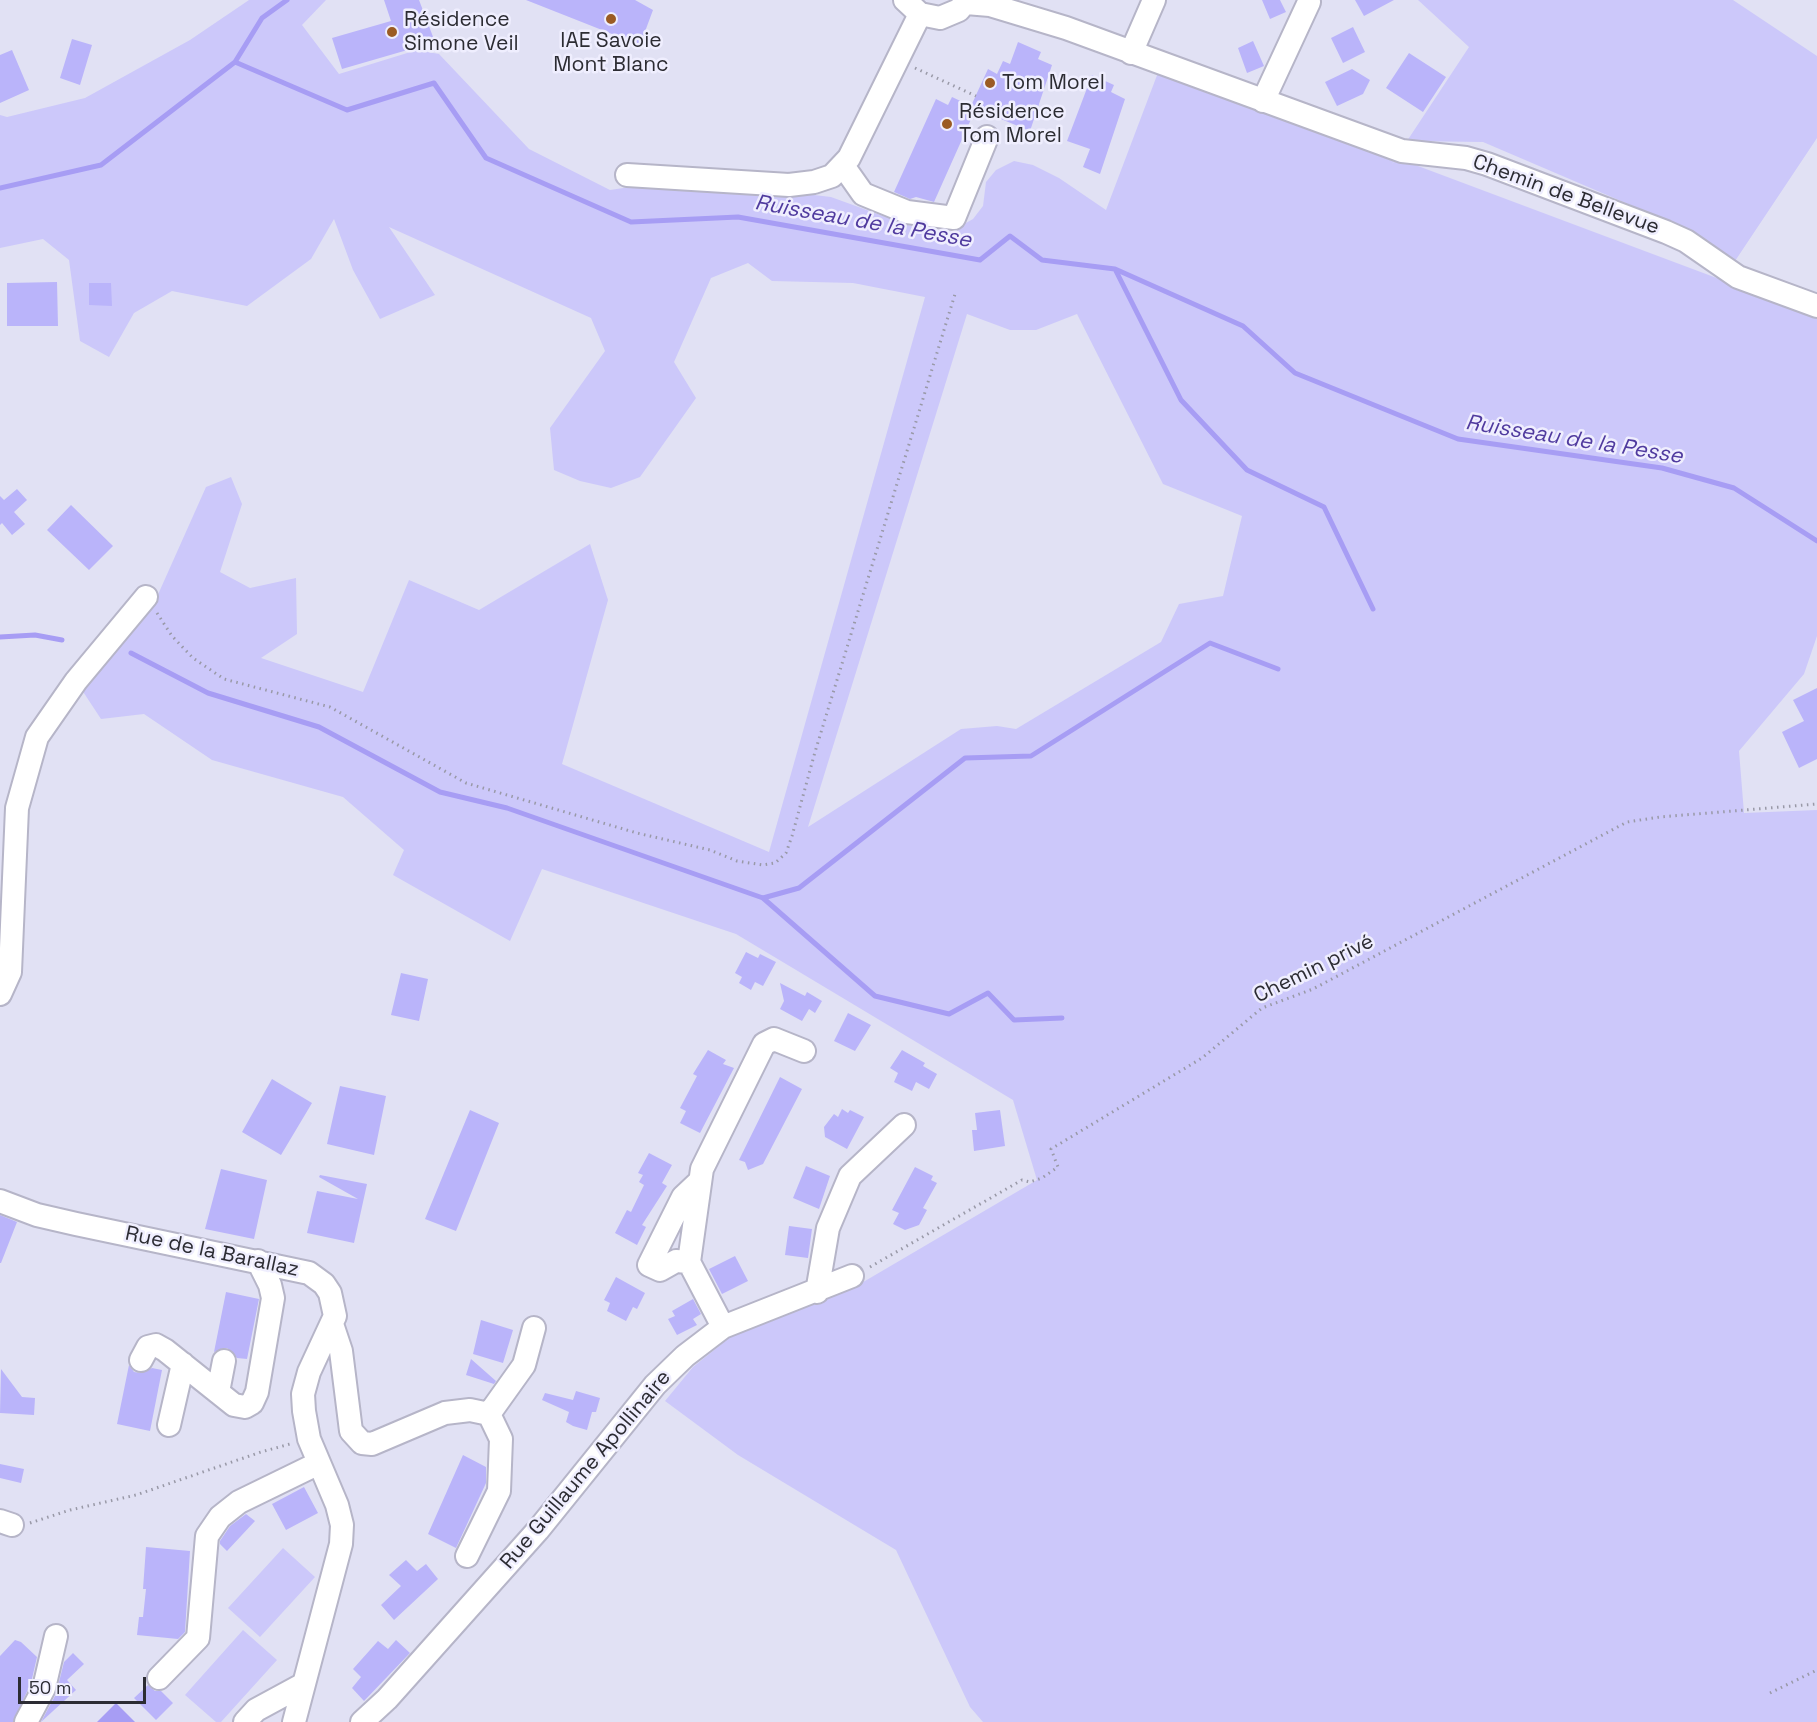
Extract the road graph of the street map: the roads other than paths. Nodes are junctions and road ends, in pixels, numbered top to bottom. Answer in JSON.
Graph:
{"nodes":[{"id":1,"x":1018,"y":0,"type":"edge"},
{"id":2,"x":1154,"y":0,"type":"edge"},
{"id":3,"x":967,"y":2,"type":"edge"},
{"id":4,"x":1309,"y":2,"type":"dead end"},
{"id":5,"x":909,"y":5,"type":"edge"},
{"id":6,"x":1066,"y":28,"type":"junction"},
{"id":7,"x":1131,"y":53,"type":"junction"},
{"id":8,"x":1263,"y":101,"type":"junction"},
{"id":9,"x":987,"y":137,"type":"dead end"},
{"id":10,"x":844,"y":167,"type":"junction"},
{"id":11,"x":627,"y":175,"type":"dead end"},
{"id":12,"x":1817,"y":306,"type":"edge"},
{"id":13,"x":146,"y":597,"type":"road end"},
{"id":14,"x":0,"y":994,"type":"edge"},
{"id":15,"x":804,"y":1051,"type":"dead end"},
{"id":16,"x":904,"y":1125,"type":"dead end"},
{"id":17,"x":700,"y":1181,"type":"junction"},
{"id":18,"x":0,"y":1201,"type":"edge"},
{"id":19,"x":258,"y":1261,"type":"junction"},
{"id":20,"x":689,"y":1262,"type":"junction"},
{"id":21,"x":852,"y":1276,"type":"road end"},
{"id":22,"x":817,"y":1292,"type":"junction"},
{"id":23,"x":332,"y":1324,"type":"junction"},
{"id":24,"x":723,"y":1327,"type":"junction"},
{"id":25,"x":534,"y":1328,"type":"dead end"},
{"id":26,"x":141,"y":1360,"type":"dead end"},
{"id":27,"x":224,"y":1361,"type":"dead end"},
{"id":28,"x":183,"y":1364,"type":"junction"},
{"id":29,"x":218,"y":1392,"type":"junction"},
{"id":30,"x":489,"y":1414,"type":"junction"},
{"id":31,"x":169,"y":1425,"type":"dead end"},
{"id":32,"x":320,"y":1462,"type":"junction"},
{"id":33,"x":467,"y":1556,"type":"dead end"},
{"id":34,"x":56,"y":1636,"type":"dead end"},
{"id":35,"x":159,"y":1678,"type":"dead end"},
{"id":36,"x":304,"y":1684,"type":"junction"},
{"id":37,"x":26,"y":1722,"type":"edge"},
{"id":38,"x":245,"y":1722,"type":"edge"},
{"id":39,"x":294,"y":1722,"type":"edge"},
{"id":40,"x":362,"y":1722,"type":"edge"}],
"edges":[{"from":1,"to":6,"type":"street","name":"Chemin de Bellevue"},
{"from":2,"to":7,"type":"street"},
{"from":3,"to":5,"type":"street"},
{"from":3,"to":6,"type":"street","name":"Chemin de Bellevue"},
{"from":4,"to":8,"type":"street"},
{"from":5,"to":10,"type":"street"},
{"from":6,"to":7,"type":"street","name":"Chemin de Bellevue"},
{"from":7,"to":8,"type":"street","name":"Chemin de Bellevue"},
{"from":8,"to":12,"type":"street","name":"Chemin de Bellevue"},
{"from":9,"to":10,"type":"street"},
{"from":10,"to":11,"type":"street"},
{"from":13,"to":14,"type":"street"},
{"from":15,"to":17,"type":"street"},
{"from":16,"to":22,"type":"street"},
{"from":17,"to":20,"type":"street"},
{"from":17,"to":20,"type":"street"},
{"from":18,"to":19,"type":"street","name":"Rue de la Barallaz"},
{"from":19,"to":23,"type":"street","name":"Rue de la Barallaz"},
{"from":19,"to":29,"type":"street"},
{"from":20,"to":24,"type":"street"},
{"from":21,"to":22,"type":"street","name":"Rue Guillaume Apollinaire"},
{"from":22,"to":24,"type":"street","name":"Rue Guillaume Apollinaire"},
{"from":23,"to":30,"type":"street","name":"Rue de la Barallaz"},
{"from":23,"to":32,"type":"street"},
{"from":24,"to":40,"type":"street","name":"Rue Guillaume Apollinaire"},
{"from":25,"to":30,"type":"street"},
{"from":26,"to":28,"type":"street"},
{"from":27,"to":29,"type":"street"},
{"from":28,"to":29,"type":"street"},
{"from":28,"to":31,"type":"street"},
{"from":30,"to":33,"type":"street"},
{"from":32,"to":35,"type":"street"},
{"from":32,"to":36,"type":"street"},
{"from":34,"to":37,"type":"street"},
{"from":36,"to":38,"type":"street"},
{"from":36,"to":39,"type":"street"}]}
